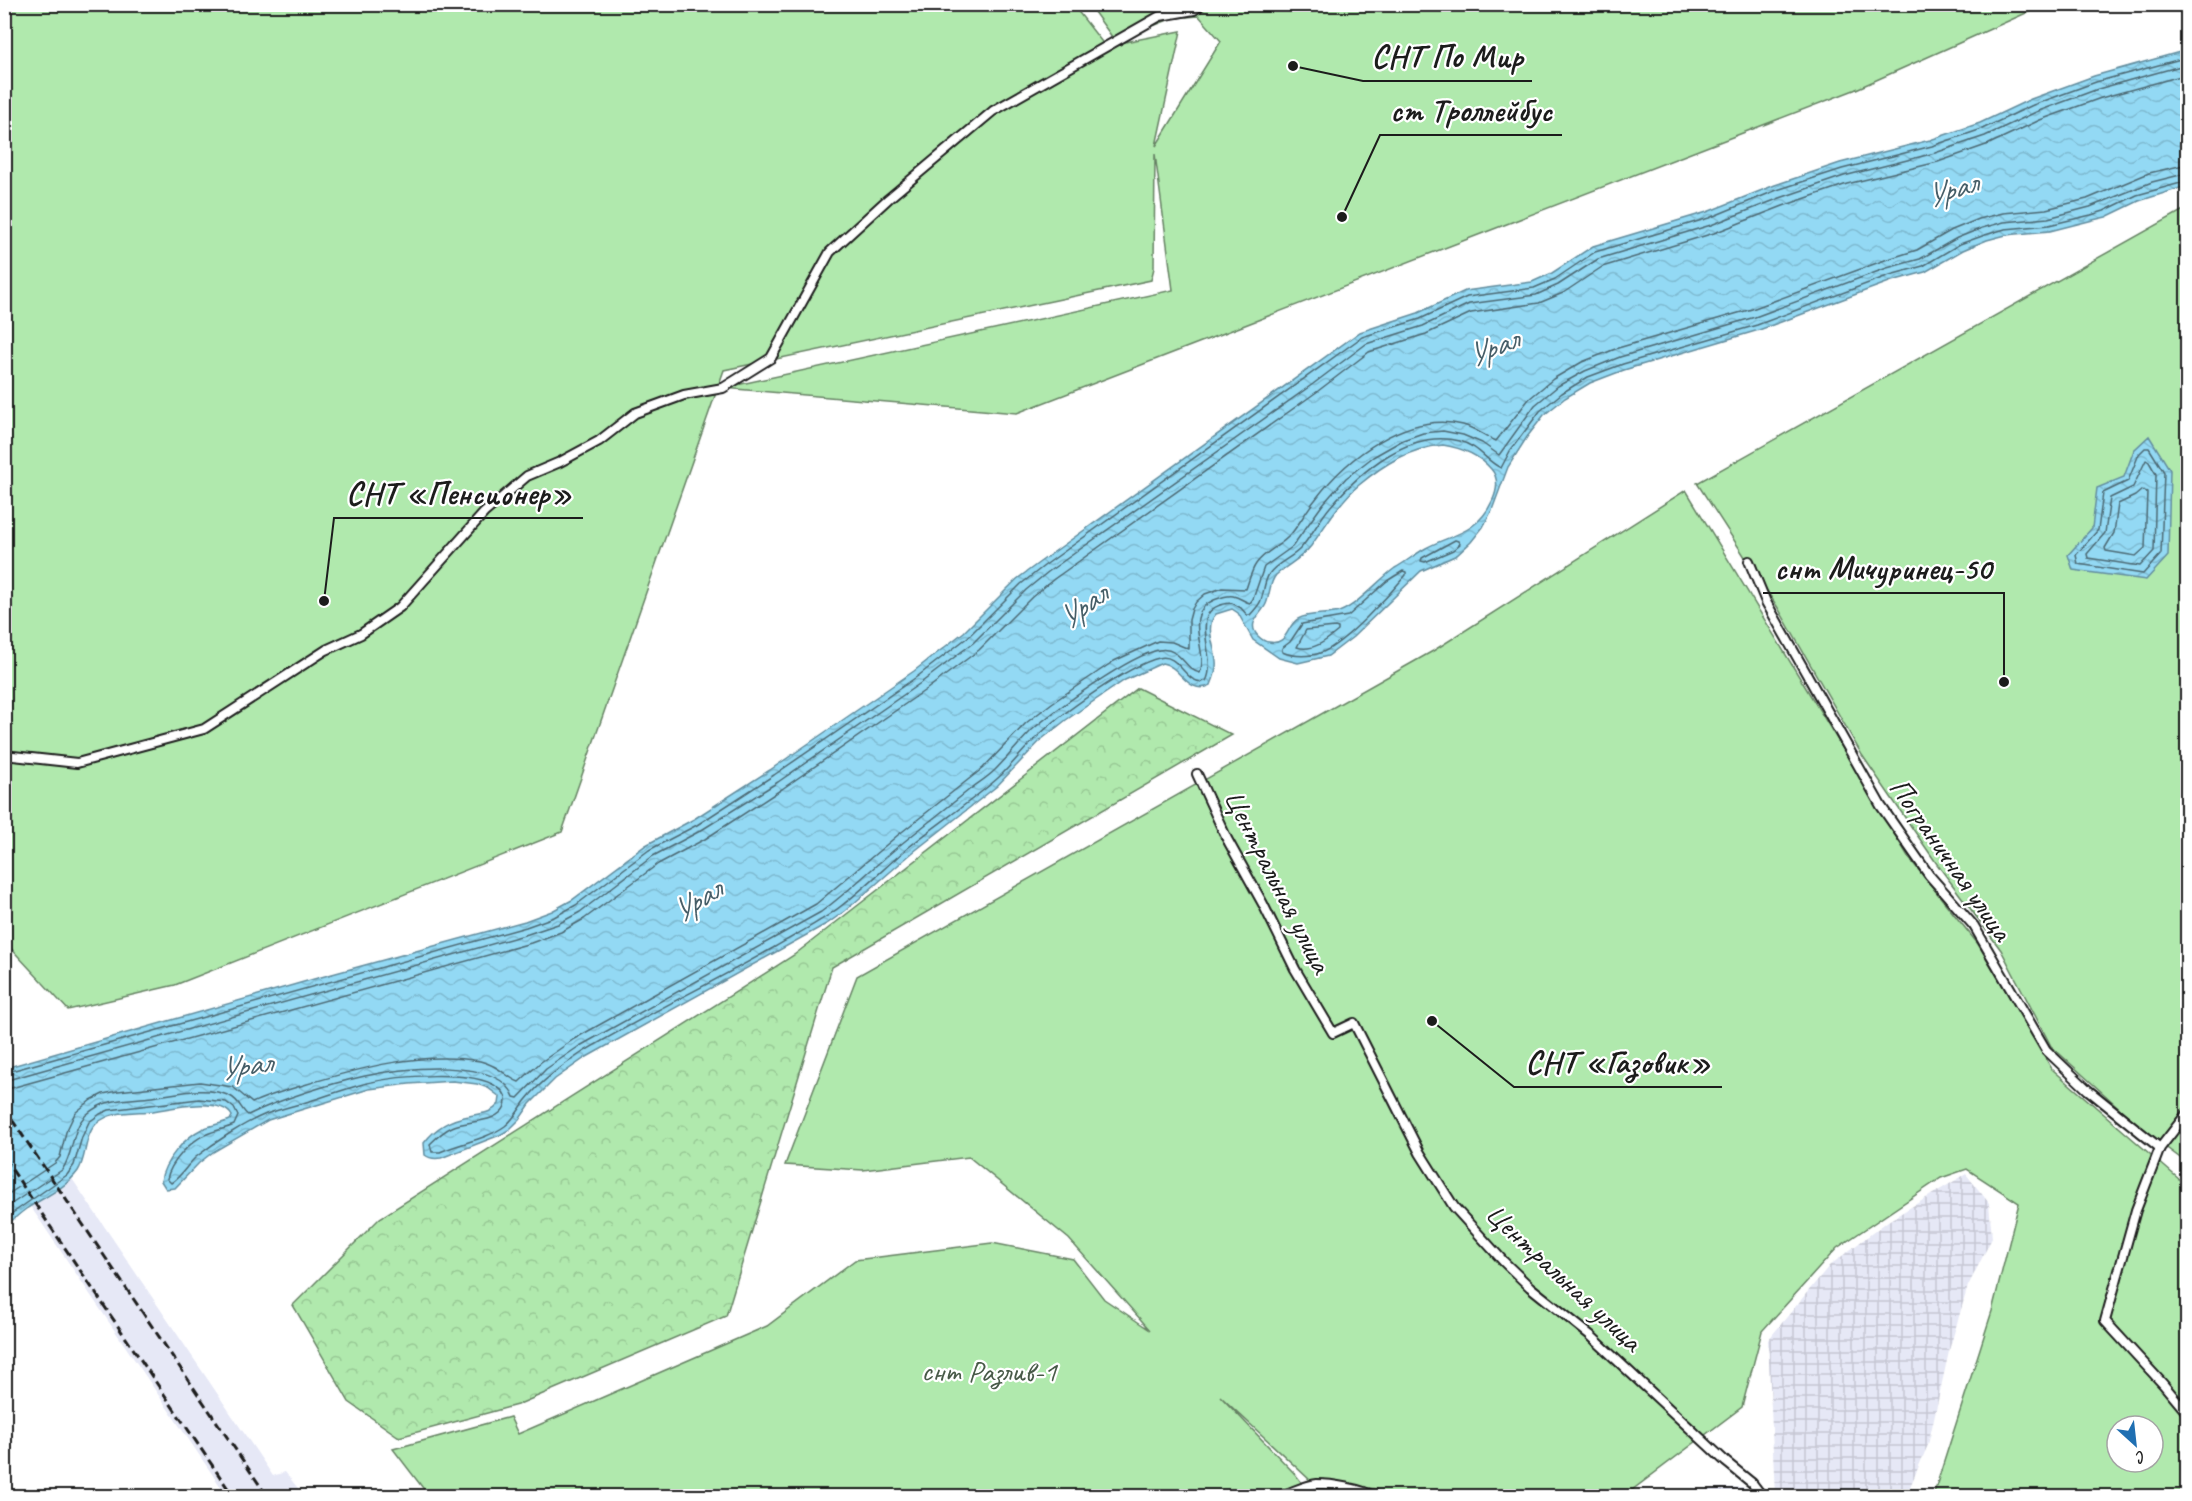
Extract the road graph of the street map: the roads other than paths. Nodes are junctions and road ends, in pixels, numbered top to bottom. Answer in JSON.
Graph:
{"nodes":[{"id":1,"x":1202,"y":4,"type":"edge"},
{"id":2,"x":1749,"y":561,"type":"dead end"},
{"id":3,"x":4,"y":755,"type":"edge"},
{"id":4,"x":1197,"y":774,"type":"dead end"},
{"id":5,"x":2187,"y":1112,"type":"edge"},
{"id":6,"x":2160,"y":1148,"type":"junction"},
{"id":7,"x":2187,"y":1414,"type":"edge"},
{"id":8,"x":1280,"y":1497,"type":"edge"},
{"id":9,"x":1373,"y":1497,"type":"edge"},
{"id":10,"x":1762,"y":1497,"type":"edge"}],
"edges":[{"from":1,"to":3,"type":"street"},
{"from":2,"to":6,"type":"street","name":"Пограничная улица"},
{"from":4,"to":10,"type":"street","name":"Центральная улица"},
{"from":5,"to":6,"type":"street"},
{"from":6,"to":7,"type":"street"},
{"from":8,"to":9,"type":"street"}]}
